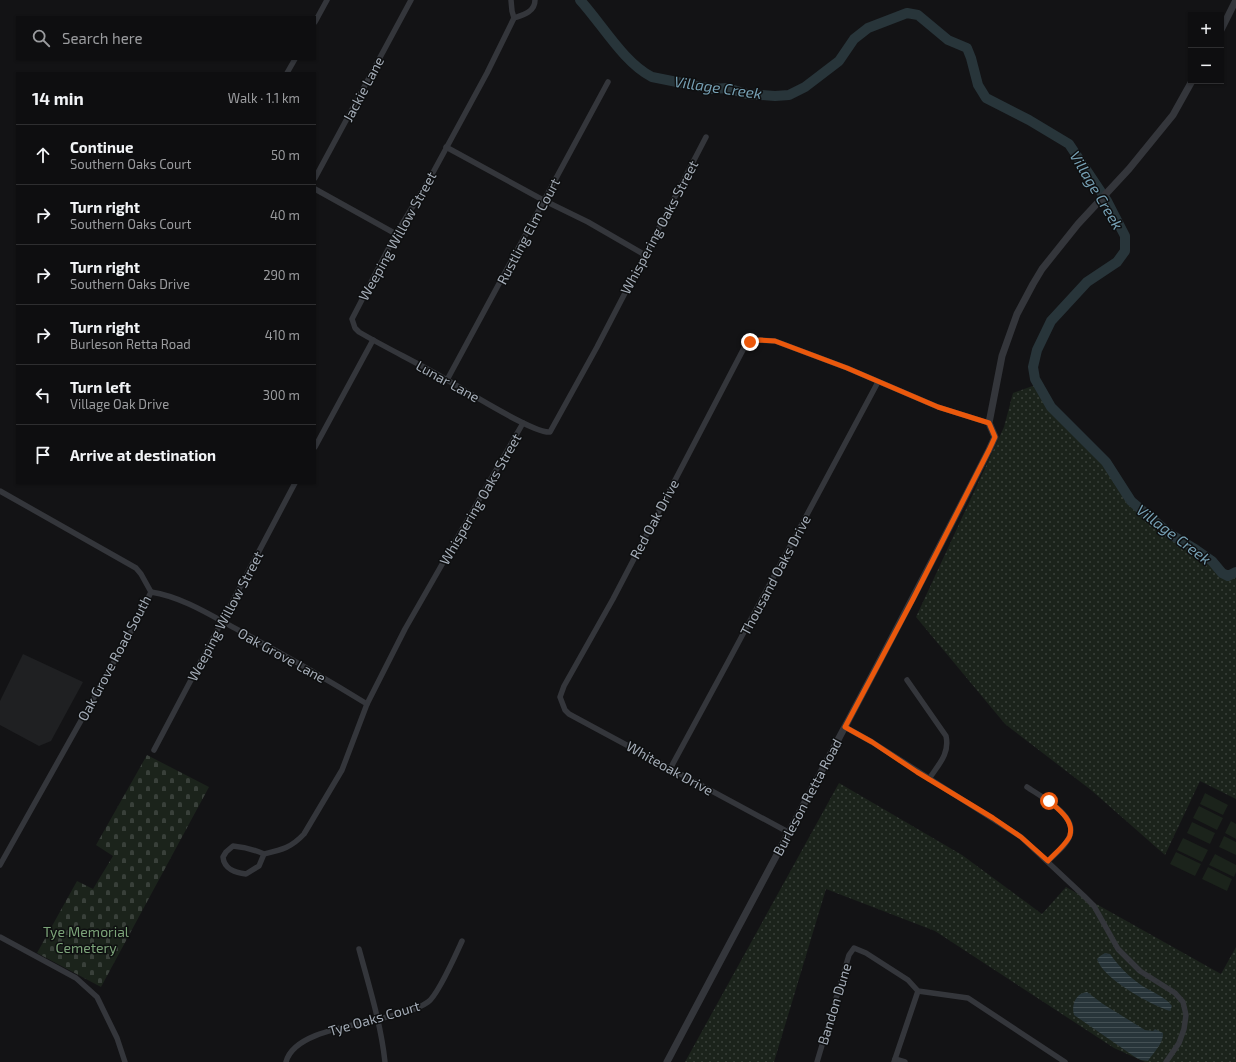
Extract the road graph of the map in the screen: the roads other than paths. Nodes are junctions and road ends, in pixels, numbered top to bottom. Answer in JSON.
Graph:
{"nodes":[{"id":1,"x":327,"y":0,"type":"edge"},
{"id":2,"x":411,"y":0,"type":"edge"},
{"id":3,"x":511,"y":0,"type":"edge"},
{"id":4,"x":535,"y":0,"type":"edge"},
{"id":5,"x":1236,"y":0,"type":"edge"},
{"id":6,"x":514,"y":18,"type":"junction"},
{"id":7,"x":316,"y":20,"type":"edge"},
{"id":8,"x":1224,"y":24,"type":"edge"},
{"id":9,"x":294,"y":60,"type":"edge"},
{"id":10,"x":288,"y":72,"type":"edge"},
{"id":11,"x":608,"y":82,"type":"dead end"},
{"id":12,"x":1190,"y":84,"type":"edge"},
{"id":13,"x":706,"y":137,"type":"dead end"},
{"id":14,"x":446,"y":146,"type":"junction"},
{"id":15,"x":316,"y":176,"type":"edge"},
{"id":16,"x":316,"y":190,"type":"edge"},
{"id":17,"x":543,"y":200,"type":"junction"},
{"id":18,"x":396,"y":234,"type":"junction"},
{"id":19,"x":645,"y":255,"type":"junction"},
{"id":20,"x":373,"y":340,"type":"junction"},
{"id":21,"x":447,"y":380,"type":"junction"},
{"id":22,"x":878,"y":382,"type":"junction"},
{"id":23,"x":523,"y":423,"type":"junction"},
{"id":24,"x":989,"y":423,"type":"junction"},
{"id":25,"x":316,"y":445,"type":"edge"},
{"id":26,"x":294,"y":484,"type":"edge"},
{"id":27,"x":0,"y":491,"type":"edge"},
{"id":28,"x":151,"y":592,"type":"junction"},
{"id":29,"x":223,"y":622,"type":"junction"},
{"id":30,"x":908,"y":680,"type":"dead end"},
{"id":31,"x":560,"y":697,"type":"joint"},
{"id":32,"x":367,"y":704,"type":"junction"},
{"id":33,"x":845,"y":727,"type":"junction"},
{"id":34,"x":154,"y":750,"type":"dead end"},
{"id":35,"x":670,"y":768,"type":"junction"},
{"id":36,"x":929,"y":779,"type":"junction"},
{"id":37,"x":1027,"y":787,"type":"dead end"},
{"id":38,"x":788,"y":832,"type":"junction"},
{"id":39,"x":264,"y":854,"type":"junction"},
{"id":40,"x":1048,"y":861,"type":"junction"},
{"id":41,"x":0,"y":865,"type":"edge"},
{"id":42,"x":0,"y":937,"type":"edge"},
{"id":43,"x":462,"y":941,"type":"dead end"},
{"id":44,"x":359,"y":949,"type":"dead end"},
{"id":45,"x":918,"y":991,"type":"junction"},
{"id":46,"x":377,"y":1020,"type":"junction"},
{"id":47,"x":895,"y":1060,"type":"edge"},
{"id":48,"x":125,"y":1062,"type":"edge"},
{"id":49,"x":286,"y":1062,"type":"edge"},
{"id":50,"x":385,"y":1062,"type":"edge"},
{"id":51,"x":667,"y":1062,"type":"edge"},
{"id":52,"x":817,"y":1062,"type":"edge"},
{"id":53,"x":905,"y":1062,"type":"edge"},
{"id":54,"x":1065,"y":1062,"type":"edge"},
{"id":55,"x":1166,"y":1062,"type":"edge"}],
"edges":[{"from":1,"to":7,"type":"street"},
{"from":2,"to":15,"type":"street","name":"Jackie Lane"},
{"from":3,"to":6,"type":"street"},
{"from":4,"to":6,"type":"street"},
{"from":5,"to":8,"type":"street"},
{"from":6,"to":14,"type":"street","name":"Weeping Willow Street"},
{"from":9,"to":10,"type":"street"},
{"from":11,"to":17,"type":"street","name":"Rustling Elm Court"},
{"from":12,"to":24,"type":"street","name":"Burleson Retta Road"},
{"from":13,"to":19,"type":"street","name":"Whispering Oaks Street"},
{"from":14,"to":17,"type":"street"},
{"from":14,"to":18,"type":"street","name":"Weeping Willow Street"},
{"from":16,"to":18,"type":"street"},
{"from":17,"to":19,"type":"street"},
{"from":17,"to":21,"type":"street","name":"Rustling Elm Court"},
{"from":18,"to":20,"type":"street","name":"Weeping Willow Street"},
{"from":19,"to":23,"type":"street","name":"Whispering Oaks Street"},
{"from":20,"to":21,"type":"street","name":"Lunar Lane"},
{"from":20,"to":25,"type":"street"},
{"from":21,"to":23,"type":"street","name":"Lunar Lane"},
{"from":22,"to":24,"type":"street"},
{"from":22,"to":31,"type":"street","name":"Red Oak Drive"},
{"from":22,"to":35,"type":"street","name":"Thousand Oaks Drive"},
{"from":23,"to":32,"type":"street","name":"Whispering Oaks Street"},
{"from":24,"to":33,"type":"street","name":"Burleson Retta Road"},
{"from":26,"to":29,"type":"street","name":"Weeping Willow Street"},
{"from":27,"to":28,"type":"street","name":"Oak Grove Road South"},
{"from":28,"to":29,"type":"street","name":"Oak Grove Lane"},
{"from":28,"to":41,"type":"street","name":"Oak Grove Road South"},
{"from":29,"to":32,"type":"street","name":"Oak Grove Lane"},
{"from":29,"to":34,"type":"street","name":"Weeping Willow Street"},
{"from":30,"to":36,"type":"street"},
{"from":31,"to":35,"type":"street","name":"Whiteoak Drive"},
{"from":32,"to":39,"type":"street","name":"Whispering Oaks Street"},
{"from":33,"to":36,"type":"street"},
{"from":33,"to":38,"type":"street","name":"Burleson Retta Road"},
{"from":35,"to":38,"type":"street","name":"Whiteoak Drive"},
{"from":36,"to":40,"type":"street"},
{"from":37,"to":40,"type":"street"},
{"from":38,"to":51,"type":"street","name":"Burleson Retta Road"},
{"from":39,"to":39,"type":"street"},
{"from":40,"to":55,"type":"street"},
{"from":42,"to":48,"type":"street"},
{"from":43,"to":46,"type":"street","name":"Tye Oaks Court"},
{"from":44,"to":46,"type":"street"},
{"from":45,"to":47,"type":"street"},
{"from":45,"to":52,"type":"street","name":"Bandon Dune"},
{"from":45,"to":54,"type":"street"},
{"from":46,"to":49,"type":"street","name":"Tye Oaks Court"},
{"from":46,"to":50,"type":"street"},
{"from":47,"to":53,"type":"street"}]}
